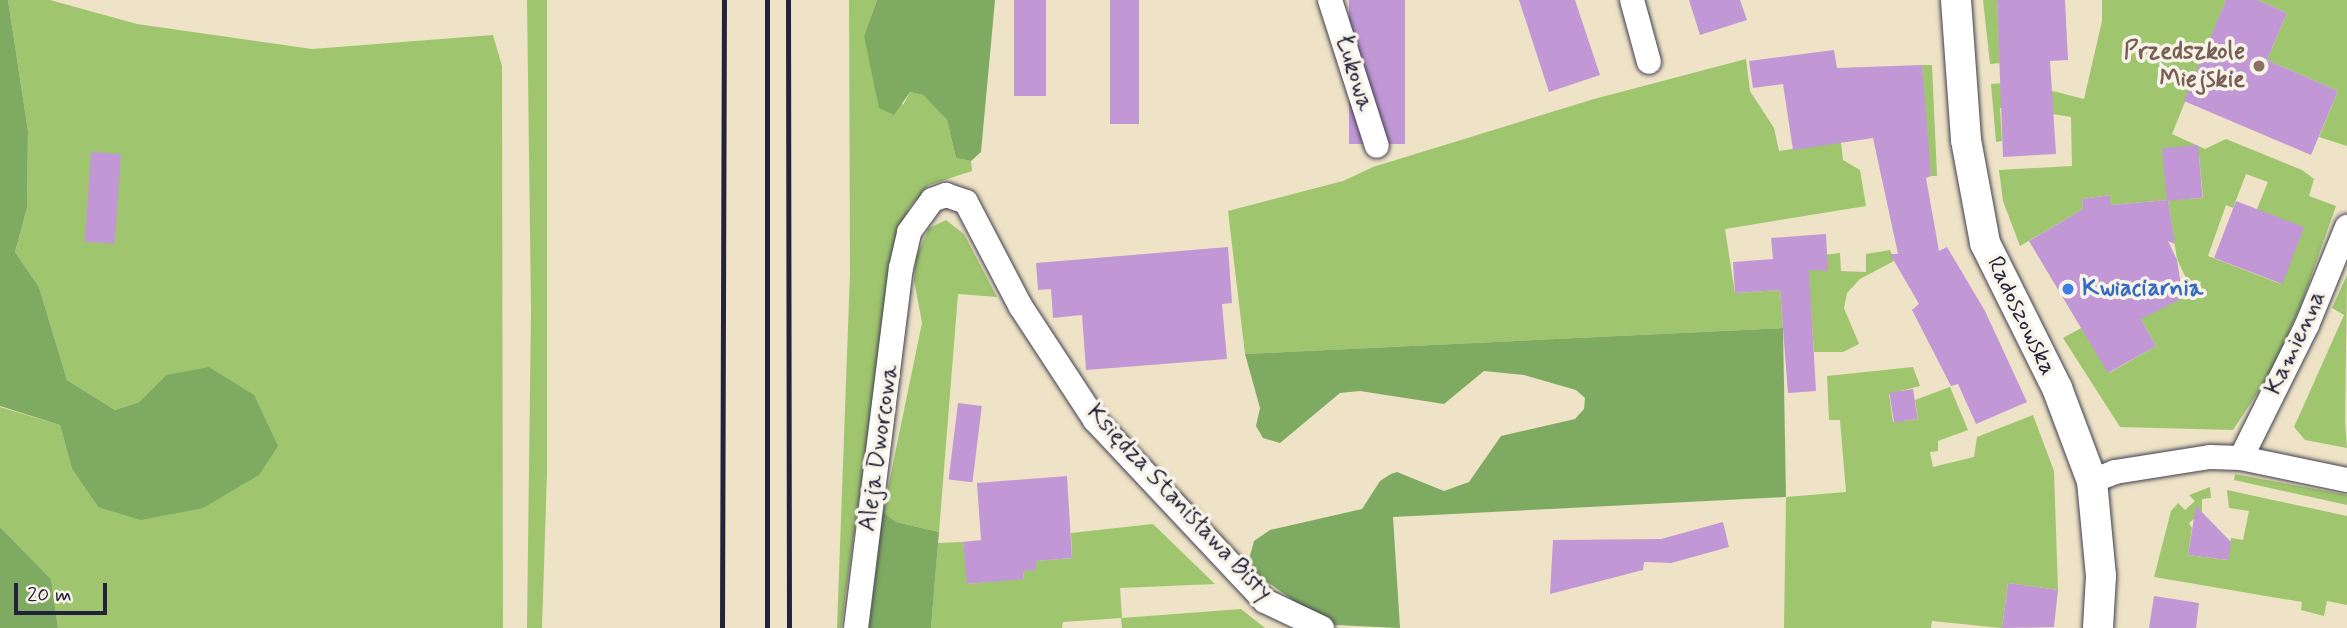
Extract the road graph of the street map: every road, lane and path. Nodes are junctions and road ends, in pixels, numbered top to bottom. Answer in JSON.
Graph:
{"nodes":[{"id":1,"x":1330,"y":0,"type":"edge"},
{"id":2,"x":1632,"y":0,"type":"edge"},
{"id":3,"x":1956,"y":0,"type":"edge"},
{"id":4,"x":1649,"y":62,"type":"dead end"},
{"id":5,"x":1377,"y":146,"type":"dead end"},
{"id":6,"x":2347,"y":227,"type":"edge"},
{"id":7,"x":901,"y":268,"type":"joint"},
{"id":8,"x":2241,"y":458,"type":"junction"},
{"id":9,"x":2347,"y":480,"type":"edge"},
{"id":10,"x":2092,"y":481,"type":"junction"},
{"id":11,"x":856,"y":628,"type":"edge"},
{"id":12,"x":1322,"y":628,"type":"edge"},
{"id":13,"x":2098,"y":628,"type":"edge"}],
"edges":[{"from":1,"to":5,"type":"street","name":"Łukowa"},
{"from":2,"to":4,"type":"street"},
{"from":3,"to":10,"type":"street","name":"Radoszowska"},
{"from":6,"to":8,"type":"street","name":"Kamienna"},
{"from":7,"to":11,"type":"street","name":"Aleja Dworcowa"},
{"from":7,"to":12,"type":"street","name":"Księdza Stanisława Bisty"},
{"from":8,"to":9,"type":"street"},
{"from":8,"to":10,"type":"street"},
{"from":10,"to":13,"type":"street","name":"Radoszowska"}]}
